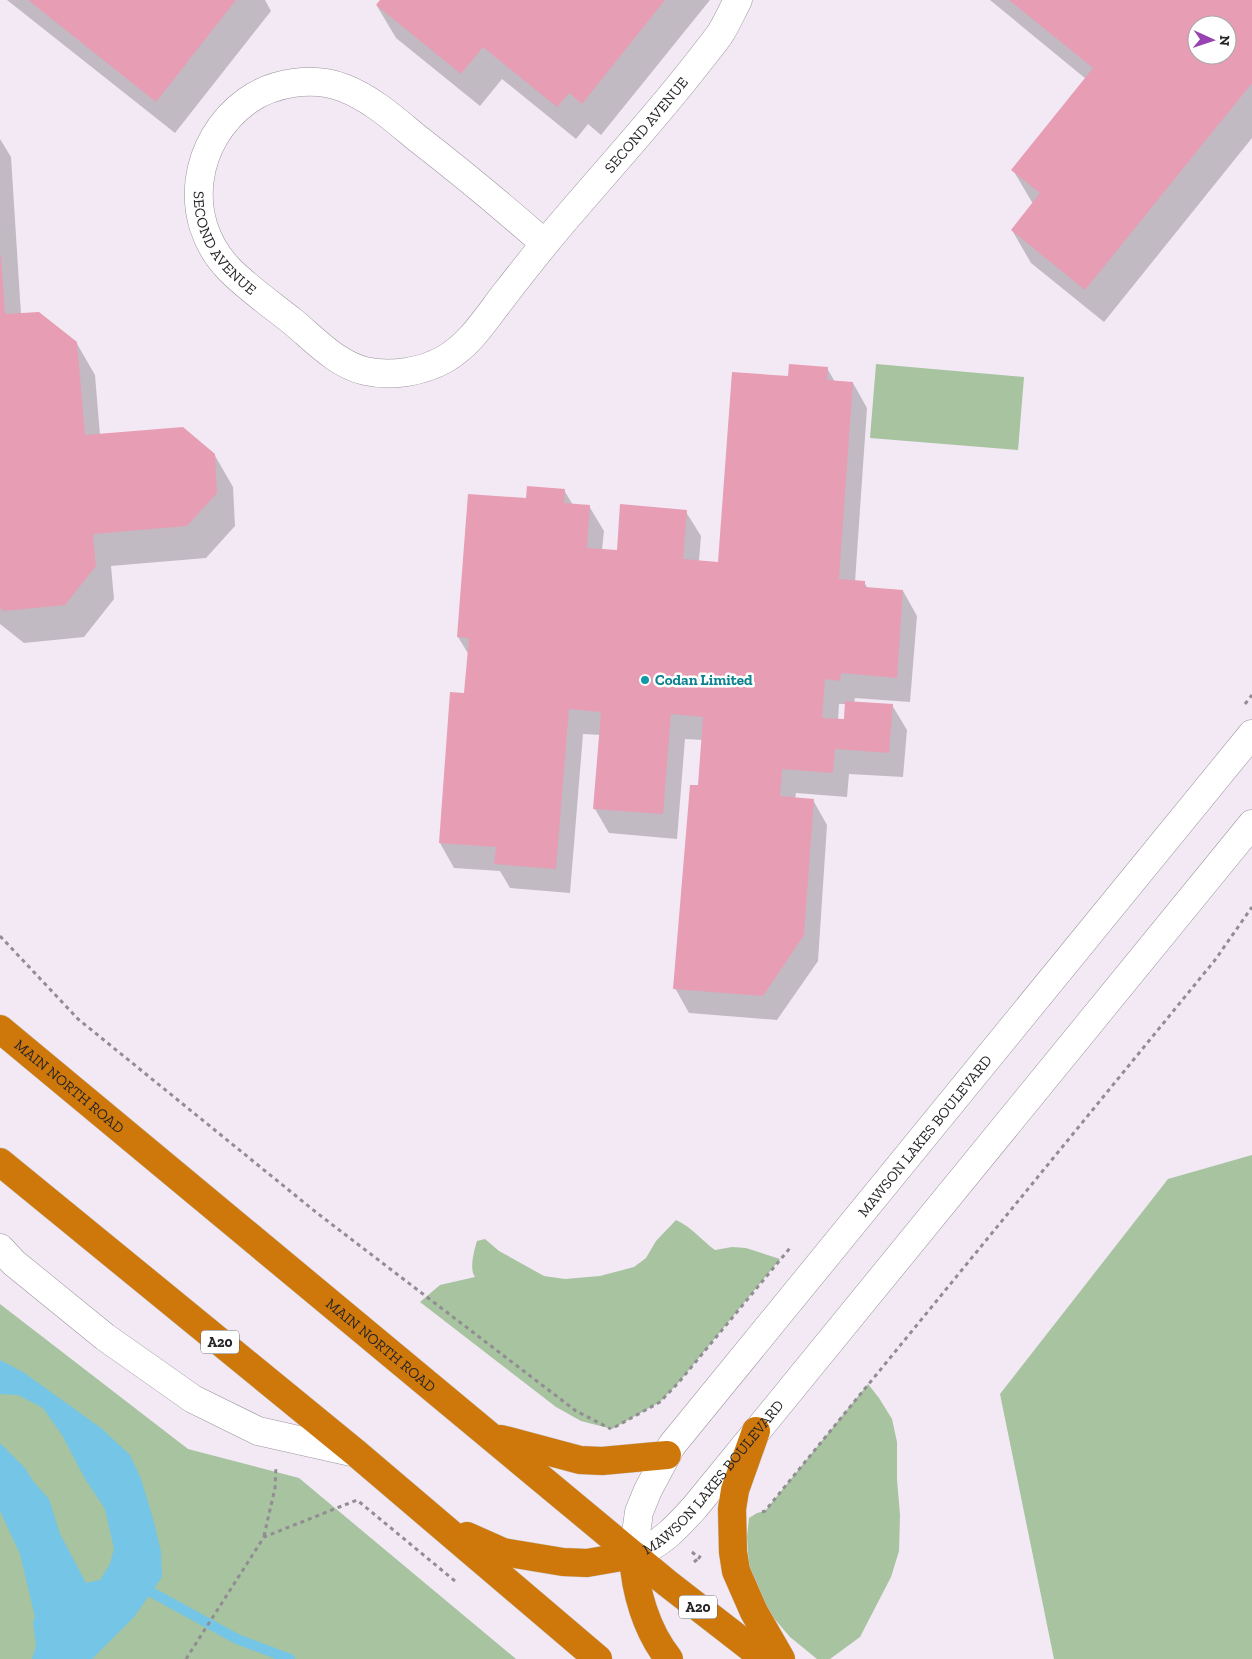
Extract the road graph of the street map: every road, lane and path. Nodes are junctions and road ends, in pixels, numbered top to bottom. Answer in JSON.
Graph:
{"nodes":[{"id":1,"x":738,"y":0,"type":"edge"},
{"id":2,"x":544,"y":244,"type":"junction"},
{"id":3,"x":1252,"y":734,"type":"edge"},
{"id":4,"x":1252,"y":824,"type":"edge"},
{"id":5,"x":1252,"y":907,"type":"edge"},
{"id":6,"x":0,"y":936,"type":"edge"},
{"id":7,"x":0,"y":1029,"type":"edge"},
{"id":8,"x":0,"y":1162,"type":"edge"},
{"id":9,"x":0,"y":1248,"type":"edge"},
{"id":10,"x":612,"y":1429,"type":"dead end"},
{"id":11,"x":756,"y":1431,"type":"junction"},
{"id":12,"x":278,"y":1435,"type":"junction"},
{"id":13,"x":493,"y":1437,"type":"junction"},
{"id":14,"x":356,"y":1453,"type":"junction"},
{"id":15,"x":667,"y":1455,"type":"junction"},
{"id":16,"x":357,"y":1500,"type":"dead end"},
{"id":17,"x":440,"y":1524,"type":"junction"},
{"id":18,"x":732,"y":1530,"type":"junction"},
{"id":19,"x":264,"y":1537,"type":"junction"},
{"id":20,"x":689,"y":1550,"type":"dead end"},
{"id":21,"x":633,"y":1555,"type":"junction"},
{"id":22,"x":699,"y":1558,"type":"junction"},
{"id":23,"x":694,"y":1562,"type":"dead end"},
{"id":24,"x":186,"y":1659,"type":"edge"},
{"id":25,"x":598,"y":1659,"type":"edge"},
{"id":26,"x":669,"y":1659,"type":"edge"},
{"id":27,"x":765,"y":1659,"type":"edge"},
{"id":28,"x":781,"y":1659,"type":"edge"}],
"edges":[{"from":1,"to":2,"type":"street","name":"SECOND AVENUE"},
{"from":2,"to":2,"type":"street","name":"SECOND AVENUE"},
{"from":3,"to":15,"type":"street","name":"MAWSON LAKES BOULEVARD"},
{"from":4,"to":11,"type":"street","name":"MAWSON LAKES BOULEVARD"},
{"from":5,"to":18,"type":"path"},
{"from":6,"to":10,"type":"path"},
{"from":7,"to":13,"type":"highway","name":"MAIN NORTH ROAD","number":"A20"},
{"from":8,"to":14,"type":"highway","number":"A20"},
{"from":9,"to":12,"type":"street"},
{"from":11,"to":18,"type":"highway"},
{"from":11,"to":21,"type":"street","name":"MAWSON LAKES BOULEVARD"},
{"from":12,"to":14,"type":"street"},
{"from":12,"to":19,"type":"path"},
{"from":13,"to":15,"type":"highway"},
{"from":13,"to":21,"type":"highway","name":"MAIN NORTH ROAD","number":"A20"},
{"from":14,"to":17,"type":"highway","number":"A20"},
{"from":15,"to":21,"type":"street","name":"MAWSON LAKES BOULEVARD"},
{"from":16,"to":19,"type":"path"},
{"from":17,"to":21,"type":"highway"},
{"from":17,"to":25,"type":"highway","number":"A20"},
{"from":18,"to":22,"type":"path"},
{"from":18,"to":28,"type":"highway"},
{"from":19,"to":24,"type":"path"},
{"from":20,"to":22,"type":"path"},
{"from":21,"to":26,"type":"highway"},
{"from":21,"to":27,"type":"highway","name":"MAIN NORTH ROAD","number":"A20"},
{"from":22,"to":23,"type":"path"}]}
